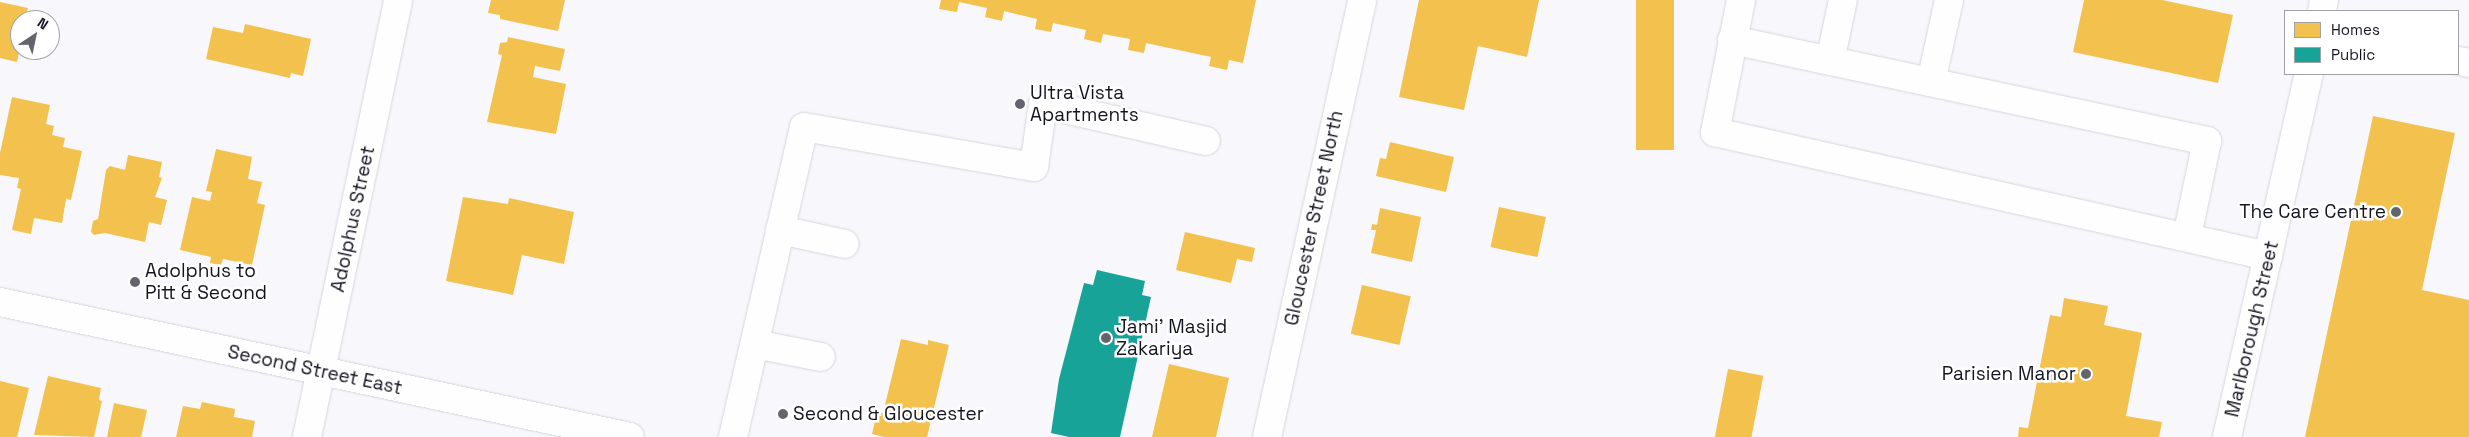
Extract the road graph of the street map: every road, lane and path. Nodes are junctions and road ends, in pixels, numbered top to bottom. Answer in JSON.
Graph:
{"nodes":[{"id":1,"x":398,"y":0,"type":"edge"},
{"id":2,"x":1362,"y":0,"type":"edge"},
{"id":3,"x":1741,"y":0,"type":"edge"},
{"id":4,"x":1843,"y":0,"type":"edge"},
{"id":5,"x":1949,"y":0,"type":"edge"},
{"id":6,"x":1732,"y":40,"type":"junction"},
{"id":7,"x":1830,"y":61,"type":"junction"},
{"id":8,"x":2309,"y":75,"type":"edge"},
{"id":9,"x":1931,"y":82,"type":"junction"},
{"id":10,"x":1206,"y":141,"type":"dead end"},
{"id":11,"x":780,"y":230,"type":"junction"},
{"id":12,"x":2187,"y":238,"type":"junction"},
{"id":13,"x":844,"y":244,"type":"dead end"},
{"id":14,"x":2268,"y":256,"type":"junction"},
{"id":15,"x":0,"y":302,"type":"edge"},
{"id":16,"x":755,"y":344,"type":"junction"},
{"id":17,"x":821,"y":357,"type":"dead end"},
{"id":18,"x":322,"y":371,"type":"junction"},
{"id":19,"x":307,"y":437,"type":"edge"},
{"id":20,"x":630,"y":437,"type":"edge"},
{"id":21,"x":733,"y":437,"type":"edge"},
{"id":22,"x":1267,"y":437,"type":"edge"},
{"id":23,"x":2227,"y":437,"type":"edge"}],
"edges":[{"from":1,"to":18,"type":"street","name":"Adolphus Street"},
{"from":2,"to":22,"type":"street","name":"Gloucester Street North"},
{"from":3,"to":6,"type":"street"},
{"from":4,"to":7,"type":"street"},
{"from":5,"to":9,"type":"street"},
{"from":6,"to":7,"type":"street"},
{"from":6,"to":12,"type":"street"},
{"from":7,"to":9,"type":"street"},
{"from":8,"to":14,"type":"street","name":"Marlborough Street"},
{"from":9,"to":12,"type":"street"},
{"from":10,"to":11,"type":"street"},
{"from":11,"to":13,"type":"street"},
{"from":11,"to":16,"type":"street"},
{"from":12,"to":14,"type":"street"},
{"from":14,"to":23,"type":"street","name":"Marlborough Street"},
{"from":15,"to":18,"type":"street","name":"Second Street East"},
{"from":16,"to":17,"type":"street"},
{"from":16,"to":21,"type":"street"},
{"from":18,"to":19,"type":"street","name":"Adolphus Street"},
{"from":18,"to":20,"type":"street","name":"Second Street East"}]}
